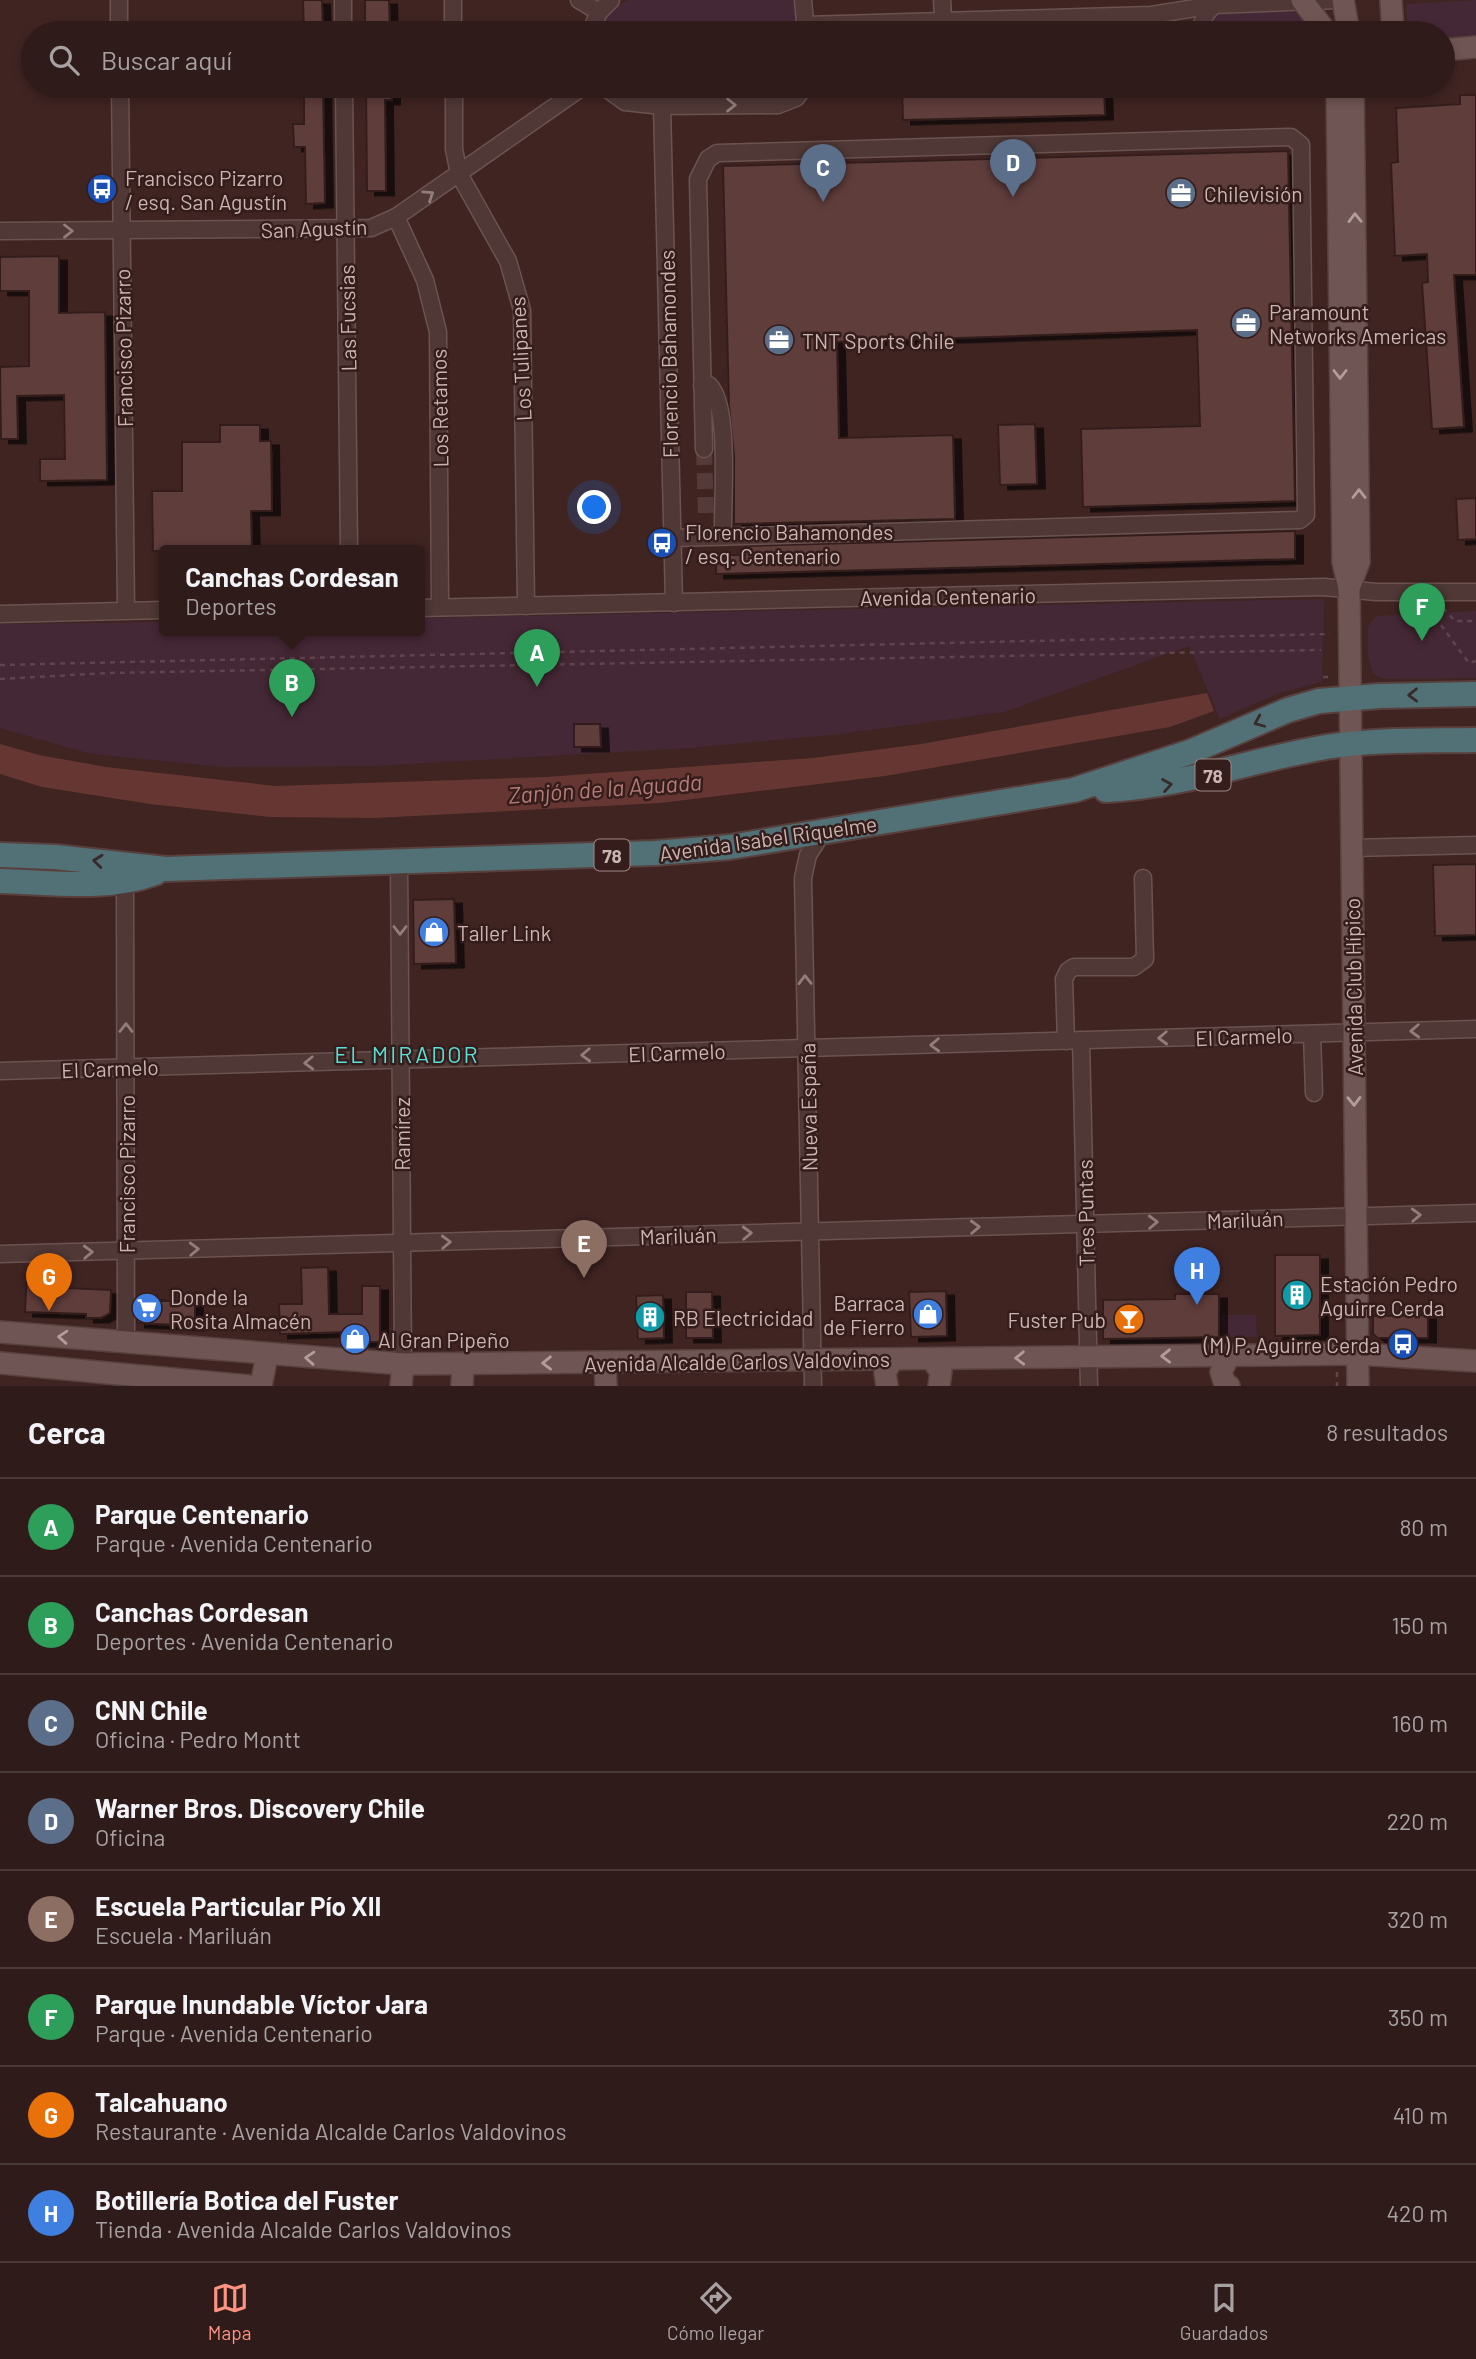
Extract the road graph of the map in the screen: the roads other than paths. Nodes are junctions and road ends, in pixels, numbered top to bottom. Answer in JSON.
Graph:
{"nodes":[{"id":1,"x":119,"y":0,"type":"edge"},
{"id":2,"x":343,"y":0,"type":"edge"},
{"id":3,"x":453,"y":0,"type":"edge"},
{"id":4,"x":579,"y":0,"type":"edge"},
{"id":5,"x":611,"y":0,"type":"edge"},
{"id":6,"x":803,"y":0,"type":"edge"},
{"id":7,"x":942,"y":0,"type":"edge"},
{"id":8,"x":1115,"y":0,"type":"edge"},
{"id":9,"x":1337,"y":0,"type":"edge"},
{"id":10,"x":1343,"y":0,"type":"edge"},
{"id":11,"x":1391,"y":0,"type":"edge"},
{"id":12,"x":1303,"y":1,"type":"edge"},
{"id":13,"x":1214,"y":5,"type":"junction"},
{"id":14,"x":599,"y":12,"type":"junction"},
{"id":15,"x":1107,"y":17,"type":"junction"},
{"id":16,"x":1015,"y":19,"type":"joint"},
{"id":17,"x":119,"y":21,"type":"edge"},
{"id":18,"x":343,"y":21,"type":"edge"},
{"id":19,"x":453,"y":21,"type":"edge"},
{"id":20,"x":595,"y":21,"type":"edge"},
{"id":21,"x":805,"y":21,"type":"edge"},
{"id":22,"x":944,"y":21,"type":"edge"},
{"id":23,"x":997,"y":21,"type":"edge"},
{"id":24,"x":1203,"y":21,"type":"edge"},
{"id":25,"x":1317,"y":21,"type":"edge"},
{"id":26,"x":1340,"y":21,"type":"edge"},
{"id":27,"x":1347,"y":21,"type":"edge"},
{"id":28,"x":1392,"y":21,"type":"edge"},
{"id":29,"x":1476,"y":47,"type":"edge"},
{"id":30,"x":1455,"y":49,"type":"edge"},
{"id":31,"x":120,"y":98,"type":"edge"},
{"id":32,"x":344,"y":98,"type":"edge"},
{"id":33,"x":454,"y":98,"type":"edge"},
{"id":34,"x":567,"y":98,"type":"edge"},
{"id":35,"x":620,"y":98,"type":"edge"},
{"id":36,"x":794,"y":98,"type":"edge"},
{"id":37,"x":1338,"y":98,"type":"edge"},
{"id":38,"x":1353,"y":98,"type":"edge"},
{"id":39,"x":662,"y":106,"type":"junction"},
{"id":40,"x":459,"y":174,"type":"junction"},
{"id":41,"x":396,"y":217,"type":"junction"},
{"id":42,"x":345,"y":229,"type":"junction"},
{"id":43,"x":0,"y":231,"type":"edge"},
{"id":44,"x":122,"y":231,"type":"junction"},
{"id":45,"x":1348,"y":261,"type":"junction"},
{"id":46,"x":702,"y":385,"type":"junction"},
{"id":47,"x":704,"y":449,"type":"tunnel mouth"},
{"id":48,"x":723,"y":535,"type":"junction"},
{"id":49,"x":673,"y":538,"type":"junction"},
{"id":50,"x":349,"y":545,"type":"edge"},
{"id":51,"x":1349,"y":588,"type":"junction"},
{"id":52,"x":1476,"y":592,"type":"edge"},
{"id":53,"x":674,"y":603,"type":"junction"},
{"id":54,"x":526,"y":606,"type":"junction"},
{"id":55,"x":440,"y":607,"type":"junction"},
{"id":56,"x":425,"y":608,"type":"edge"},
{"id":57,"x":126,"y":610,"type":"junction"},
{"id":58,"x":159,"y":610,"type":"edge"},
{"id":59,"x":0,"y":614,"type":"edge"},
{"id":60,"x":1476,"y":694,"type":"edge"},
{"id":61,"x":1350,"y":697,"type":"junction"},
{"id":62,"x":1476,"y":740,"type":"edge"},
{"id":63,"x":1351,"y":744,"type":"junction"},
{"id":64,"x":1074,"y":790,"type":"junction"},
{"id":65,"x":823,"y":832,"type":"junction"},
{"id":66,"x":1476,"y":845,"type":"edge"},
{"id":67,"x":1352,"y":848,"type":"junction"},
{"id":68,"x":0,"y":855,"type":"edge"},
{"id":69,"x":399,"y":862,"type":"junction"},
{"id":70,"x":166,"y":869,"type":"junction"},
{"id":71,"x":1143,"y":878,"type":"dead end"},
{"id":72,"x":0,"y":881,"type":"edge"},
{"id":73,"x":125,"y":881,"type":"junction"},
{"id":74,"x":1476,"y":1029,"type":"edge"},
{"id":75,"x":1353,"y":1032,"type":"junction"},
{"id":76,"x":1312,"y":1034,"type":"junction"},
{"id":77,"x":1073,"y":1040,"type":"junction"},
{"id":78,"x":806,"y":1048,"type":"junction"},
{"id":79,"x":401,"y":1060,"type":"junction"},
{"id":80,"x":126,"y":1068,"type":"junction"},
{"id":81,"x":0,"y":1071,"type":"edge"},
{"id":82,"x":1314,"y":1093,"type":"dead end"},
{"id":83,"x":1476,"y":1213,"type":"edge"},
{"id":84,"x":1356,"y":1216,"type":"junction"},
{"id":85,"x":1085,"y":1224,"type":"junction"},
{"id":86,"x":810,"y":1232,"type":"junction"},
{"id":87,"x":402,"y":1243,"type":"junction"},
{"id":88,"x":126,"y":1251,"type":"junction"},
{"id":89,"x":0,"y":1254,"type":"edge"},
{"id":90,"x":0,"y":1332,"type":"edge"},
{"id":91,"x":127,"y":1342,"type":"junction"},
{"id":92,"x":1357,"y":1354,"type":"junction"},
{"id":93,"x":267,"y":1355,"type":"junction"},
{"id":94,"x":1204,"y":1356,"type":"junction"},
{"id":95,"x":1229,"y":1356,"type":"junction"},
{"id":96,"x":1088,"y":1357,"type":"junction"},
{"id":97,"x":964,"y":1358,"type":"junction"},
{"id":98,"x":862,"y":1359,"type":"junction"},
{"id":99,"x":893,"y":1359,"type":"junction"},
{"id":100,"x":930,"y":1359,"type":"junction"},
{"id":101,"x":813,"y":1360,"type":"junction"},
{"id":102,"x":1476,"y":1361,"type":"edge"},
{"id":103,"x":605,"y":1362,"type":"junction"},
{"id":104,"x":0,"y":1363,"type":"edge"},
{"id":105,"x":463,"y":1363,"type":"junction"},
{"id":106,"x":403,"y":1364,"type":"junction"},
{"id":107,"x":126,"y":1376,"type":"junction"},
{"id":108,"x":85,"y":1379,"type":"edge"},
{"id":109,"x":240,"y":1386,"type":"edge"},
{"id":110,"x":261,"y":1386,"type":"edge"},
{"id":111,"x":401,"y":1386,"type":"edge"},
{"id":112,"x":462,"y":1386,"type":"edge"},
{"id":113,"x":606,"y":1386,"type":"edge"},
{"id":114,"x":813,"y":1386,"type":"edge"},
{"id":115,"x":868,"y":1386,"type":"edge"},
{"id":116,"x":887,"y":1386,"type":"edge"},
{"id":117,"x":939,"y":1386,"type":"edge"},
{"id":118,"x":958,"y":1386,"type":"edge"},
{"id":119,"x":1089,"y":1386,"type":"edge"},
{"id":120,"x":1207,"y":1386,"type":"edge"},
{"id":121,"x":1228,"y":1386,"type":"edge"},
{"id":122,"x":1358,"y":1386,"type":"edge"}],
"edges":[{"from":1,"to":17,"type":"street"},
{"from":2,"to":18,"type":"street"},
{"from":3,"to":19,"type":"street"},
{"from":4,"to":14,"type":"street"},
{"from":5,"to":14,"type":"street"},
{"from":6,"to":21,"type":"street"},
{"from":7,"to":22,"type":"street"},
{"from":8,"to":15,"type":"street"},
{"from":9,"to":12,"type":"street"},
{"from":10,"to":26,"type":"main road"},
{"from":10,"to":27,"type":"main road"},
{"from":11,"to":28,"type":"main road"},
{"from":12,"to":13,"type":"street"},
{"from":12,"to":25,"type":"main road"},
{"from":13,"to":15,"type":"street"},
{"from":13,"to":24,"type":"street"},
{"from":14,"to":20,"type":"street"},
{"from":15,"to":16,"type":"street"},
{"from":16,"to":23,"type":"street"},
{"from":29,"to":30,"type":"main road"},
{"from":31,"to":44,"type":"street","name":"Francisco Pizarro"},
{"from":32,"to":42,"type":"street","name":"Las Fucsias"},
{"from":33,"to":40,"type":"street","name":"Los Tulipanes"},
{"from":34,"to":40,"type":"street","name":"San Agustín"},
{"from":35,"to":39,"type":"street"},
{"from":39,"to":36,"type":"street","one_way":true},
{"from":37,"to":45,"type":"main road","name":"Avenida Club Hípico"},
{"from":45,"to":38,"type":"main road","name":"Avenida Club Hípico","one_way":true},
{"from":39,"to":49,"type":"street","name":"Florencio Bahamondes"},
{"from":41,"to":40,"type":"street","name":"San Agustín","one_way":true},
{"from":40,"to":54,"type":"street","name":"Los Tulipanes"},
{"from":41,"to":42,"type":"street","name":"San Agustín"},
{"from":41,"to":55,"type":"street","name":"Los Retamos"},
{"from":42,"to":44,"type":"street","name":"San Agustín"},
{"from":42,"to":50,"type":"street","name":"Las Fucsias"},
{"from":43,"to":44,"type":"street","name":"San Agustín","one_way":true},
{"from":44,"to":57,"type":"street","name":"Francisco Pizarro"},
{"from":45,"to":51,"type":"main road","name":"Avenida Club Hípico"},
{"from":46,"to":47,"type":"street"},
{"from":46,"to":48,"type":"street"},
{"from":46,"to":48,"type":"street"},
{"from":48,"to":49,"type":"street"},
{"from":49,"to":53,"type":"street","name":"Florencio Bahamondes"},
{"from":51,"to":52,"type":"street","name":"Avenida Centenario"},
{"from":51,"to":53,"type":"street","name":"Avenida Centenario"},
{"from":51,"to":61,"type":"main road","name":"Avenida Club Hípico"},
{"from":53,"to":54,"type":"street","name":"Avenida Centenario"},
{"from":54,"to":55,"type":"street","name":"Avenida Centenario"},
{"from":55,"to":56,"type":"street","name":"Avenida Centenario"},
{"from":57,"to":58,"type":"street"},
{"from":57,"to":59,"type":"street"},
{"from":60,"to":61,"type":"highway","name":"Avenida Isabel Riquelme","number":"78","one_way":true},
{"from":61,"to":63,"type":"main road","name":"Avenida Club Hípico"},
{"from":61,"to":64,"type":"highway","name":"Avenida Isabel Riquelme","number":"78","one_way":true},
{"from":62,"to":63,"type":"highway","name":"Avenida Isabel Riquelme","number":"78"},
{"from":64,"to":63,"type":"highway","name":"Avenida Isabel Riquelme","number":"78","one_way":true},
{"from":63,"to":67,"type":"main road","name":"Avenida Club Hípico"},
{"from":64,"to":65,"type":"highway","name":"Avenida Isabel Riquelme","number":"78"},
{"from":65,"to":69,"type":"highway","name":"Avenida Isabel Riquelme","number":"78"},
{"from":78,"to":65,"type":"street","name":"Nueva España","one_way":true},
{"from":66,"to":67,"type":"street"},
{"from":67,"to":75,"type":"main road","name":"Avenida Club Hípico"},
{"from":70,"to":68,"type":"highway","name":"Avenida Isabel Riquelme","number":"78","one_way":true},
{"from":69,"to":70,"type":"highway","name":"Avenida Isabel Riquelme","number":"78"},
{"from":69,"to":79,"type":"street","name":"Ramírez","one_way":true},
{"from":70,"to":73,"type":"highway","name":"Avenida Isabel Riquelme","number":"78"},
{"from":71,"to":77,"type":"street","name":"Tres Puntas"},
{"from":72,"to":73,"type":"highway","name":"Avenida Isabel Riquelme","number":"78"},
{"from":80,"to":73,"type":"street","name":"Francisco Pizarro","one_way":true},
{"from":74,"to":75,"type":"street","name":"El Carmelo","one_way":true},
{"from":75,"to":76,"type":"street","name":"El Carmelo"},
{"from":75,"to":84,"type":"main road","name":"Avenida Club Hípico","one_way":true},
{"from":76,"to":77,"type":"street","name":"El Carmelo","one_way":true},
{"from":76,"to":82,"type":"street"},
{"from":77,"to":78,"type":"street","name":"El Carmelo","one_way":true},
{"from":77,"to":85,"type":"street","name":"Tres Puntas"},
{"from":78,"to":79,"type":"street","name":"El Carmelo","one_way":true},
{"from":78,"to":86,"type":"street","name":"Nueva España"},
{"from":79,"to":80,"type":"street","name":"El Carmelo","one_way":true},
{"from":79,"to":87,"type":"street","name":"Ramírez"},
{"from":80,"to":81,"type":"street","name":"El Carmelo"},
{"from":80,"to":88,"type":"street","name":"Francisco Pizarro"},
{"from":84,"to":83,"type":"street","name":"Mariluán","one_way":true},
{"from":85,"to":84,"type":"street","name":"Mariluán","one_way":true},
{"from":84,"to":92,"type":"main road","name":"Avenida Club Hípico"},
{"from":86,"to":85,"type":"street","name":"Mariluán","one_way":true},
{"from":85,"to":96,"type":"street","name":"Tres Puntas"},
{"from":87,"to":86,"type":"street","name":"Mariluán","one_way":true},
{"from":86,"to":101,"type":"street","name":"Nueva España"},
{"from":88,"to":87,"type":"street","name":"Mariluán","one_way":true},
{"from":87,"to":106,"type":"street","name":"Ramírez"},
{"from":89,"to":88,"type":"street","name":"Mariluán","one_way":true},
{"from":88,"to":91,"type":"street","name":"Francisco Pizarro"},
{"from":91,"to":90,"type":"main road","name":"Avenida Alcalde Carlos Valdovinos","one_way":true},
{"from":91,"to":93,"type":"main road","name":"Avenida Alcalde Carlos Valdovinos"},
{"from":91,"to":107,"type":"main road"},
{"from":92,"to":95,"type":"main road","name":"Avenida Alcalde Carlos Valdovinos"},
{"from":92,"to":102,"type":"main road","name":"Avenida Alcalde Carlos Valdovinos"},
{"from":92,"to":122,"type":"main road","name":"Avenida Club Hípico"},
{"from":106,"to":93,"type":"main road","name":"Avenida Alcalde Carlos Valdovinos","one_way":true},
{"from":93,"to":110,"type":"main road"},
{"from":94,"to":95,"type":"main road","name":"Avenida Alcalde Carlos Valdovinos"},
{"from":94,"to":96,"type":"main road","name":"Avenida Alcalde Carlos Valdovinos","one_way":true},
{"from":94,"to":120,"type":"main road"},
{"from":95,"to":121,"type":"main road"},
{"from":96,"to":97,"type":"main road","name":"Avenida Alcalde Carlos Valdovinos","one_way":true},
{"from":96,"to":119,"type":"street","name":"Tres Puntas"},
{"from":97,"to":100,"type":"main road","name":"Avenida Alcalde Carlos Valdovinos"},
{"from":97,"to":118,"type":"main road"},
{"from":98,"to":99,"type":"main road","name":"Avenida Alcalde Carlos Valdovinos"},
{"from":98,"to":101,"type":"main road","name":"Avenida Alcalde Carlos Valdovinos"},
{"from":98,"to":115,"type":"main road"},
{"from":99,"to":100,"type":"main road","name":"Avenida Alcalde Carlos Valdovinos"},
{"from":99,"to":116,"type":"main road"},
{"from":100,"to":117,"type":"main road"},
{"from":101,"to":103,"type":"main road","name":"Avenida Alcalde Carlos Valdovinos"},
{"from":101,"to":114,"type":"street","name":"Nueva España"},
{"from":103,"to":105,"type":"main road","name":"Avenida Alcalde Carlos Valdovinos","one_way":true},
{"from":103,"to":113,"type":"main road"},
{"from":104,"to":108,"type":"main road"},
{"from":105,"to":106,"type":"main road","name":"Avenida Alcalde Carlos Valdovinos"},
{"from":105,"to":112,"type":"main road"},
{"from":106,"to":111,"type":"main road"},
{"from":107,"to":108,"type":"main road"},
{"from":107,"to":109,"type":"main road"}]}
